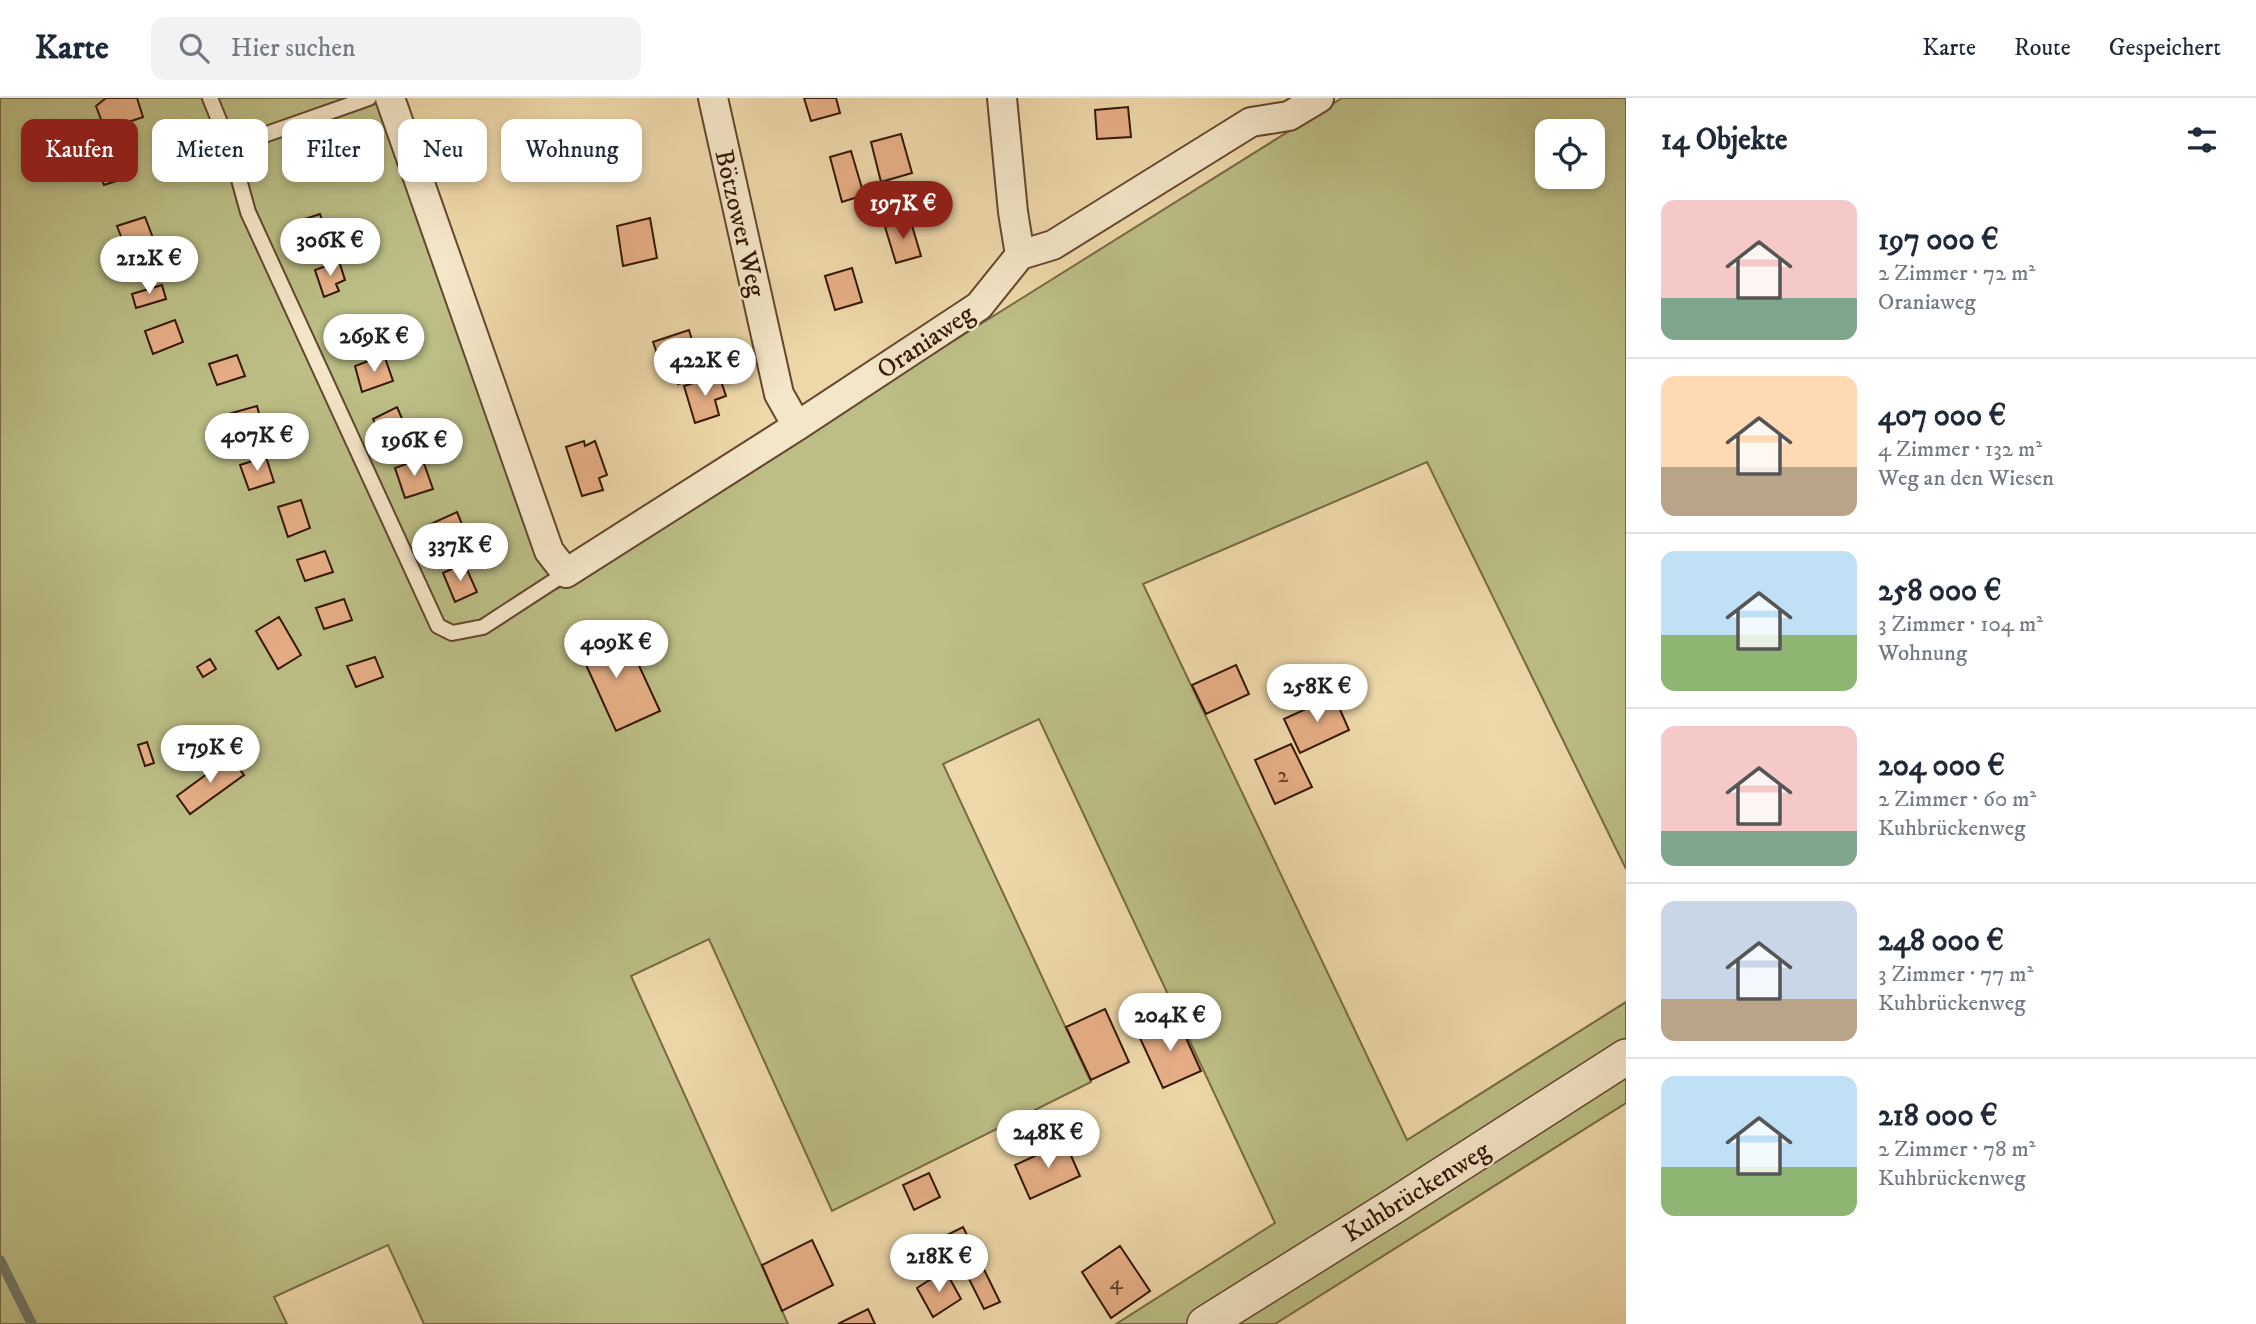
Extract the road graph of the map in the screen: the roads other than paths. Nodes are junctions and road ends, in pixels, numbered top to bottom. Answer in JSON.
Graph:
{"nodes":[{"id":1,"x":210,"y":98,"type":"edge"},
{"id":2,"x":369,"y":98,"type":"edge"},
{"id":3,"x":390,"y":98,"type":"edge"},
{"id":4,"x":713,"y":98,"type":"edge"},
{"id":5,"x":1002,"y":98,"type":"edge"},
{"id":6,"x":1319,"y":98,"type":"edge"},
{"id":7,"x":1255,"y":110,"type":"edge"},
{"id":8,"x":219,"y":119,"type":"edge"},
{"id":9,"x":268,"y":134,"type":"edge"},
{"id":10,"x":240,"y":182,"type":"edge"},
{"id":11,"x":1020,"y":255,"type":"junction"},
{"id":12,"x":797,"y":426,"type":"junction"},
{"id":13,"x":566,"y":573,"type":"junction"},
{"id":14,"x":1626,"y":1056,"type":"edge"},
{"id":15,"x":1205,"y":1324,"type":"edge"}],
"edges":[{"from":1,"to":8,"type":"lane"},
{"from":2,"to":9,"type":"lane"},
{"from":3,"to":13,"type":"street"},
{"from":4,"to":12,"type":"street","name":"Bötzower Weg"},
{"from":5,"to":11,"type":"street"},
{"from":6,"to":7,"type":"street"},
{"from":7,"to":11,"type":"street"},
{"from":10,"to":13,"type":"lane"},
{"from":11,"to":12,"type":"street","name":"Oraniaweg"},
{"from":12,"to":13,"type":"street","name":"Oraniaweg"},
{"from":14,"to":15,"type":"street","name":"Kuhbrückenweg"}]}
